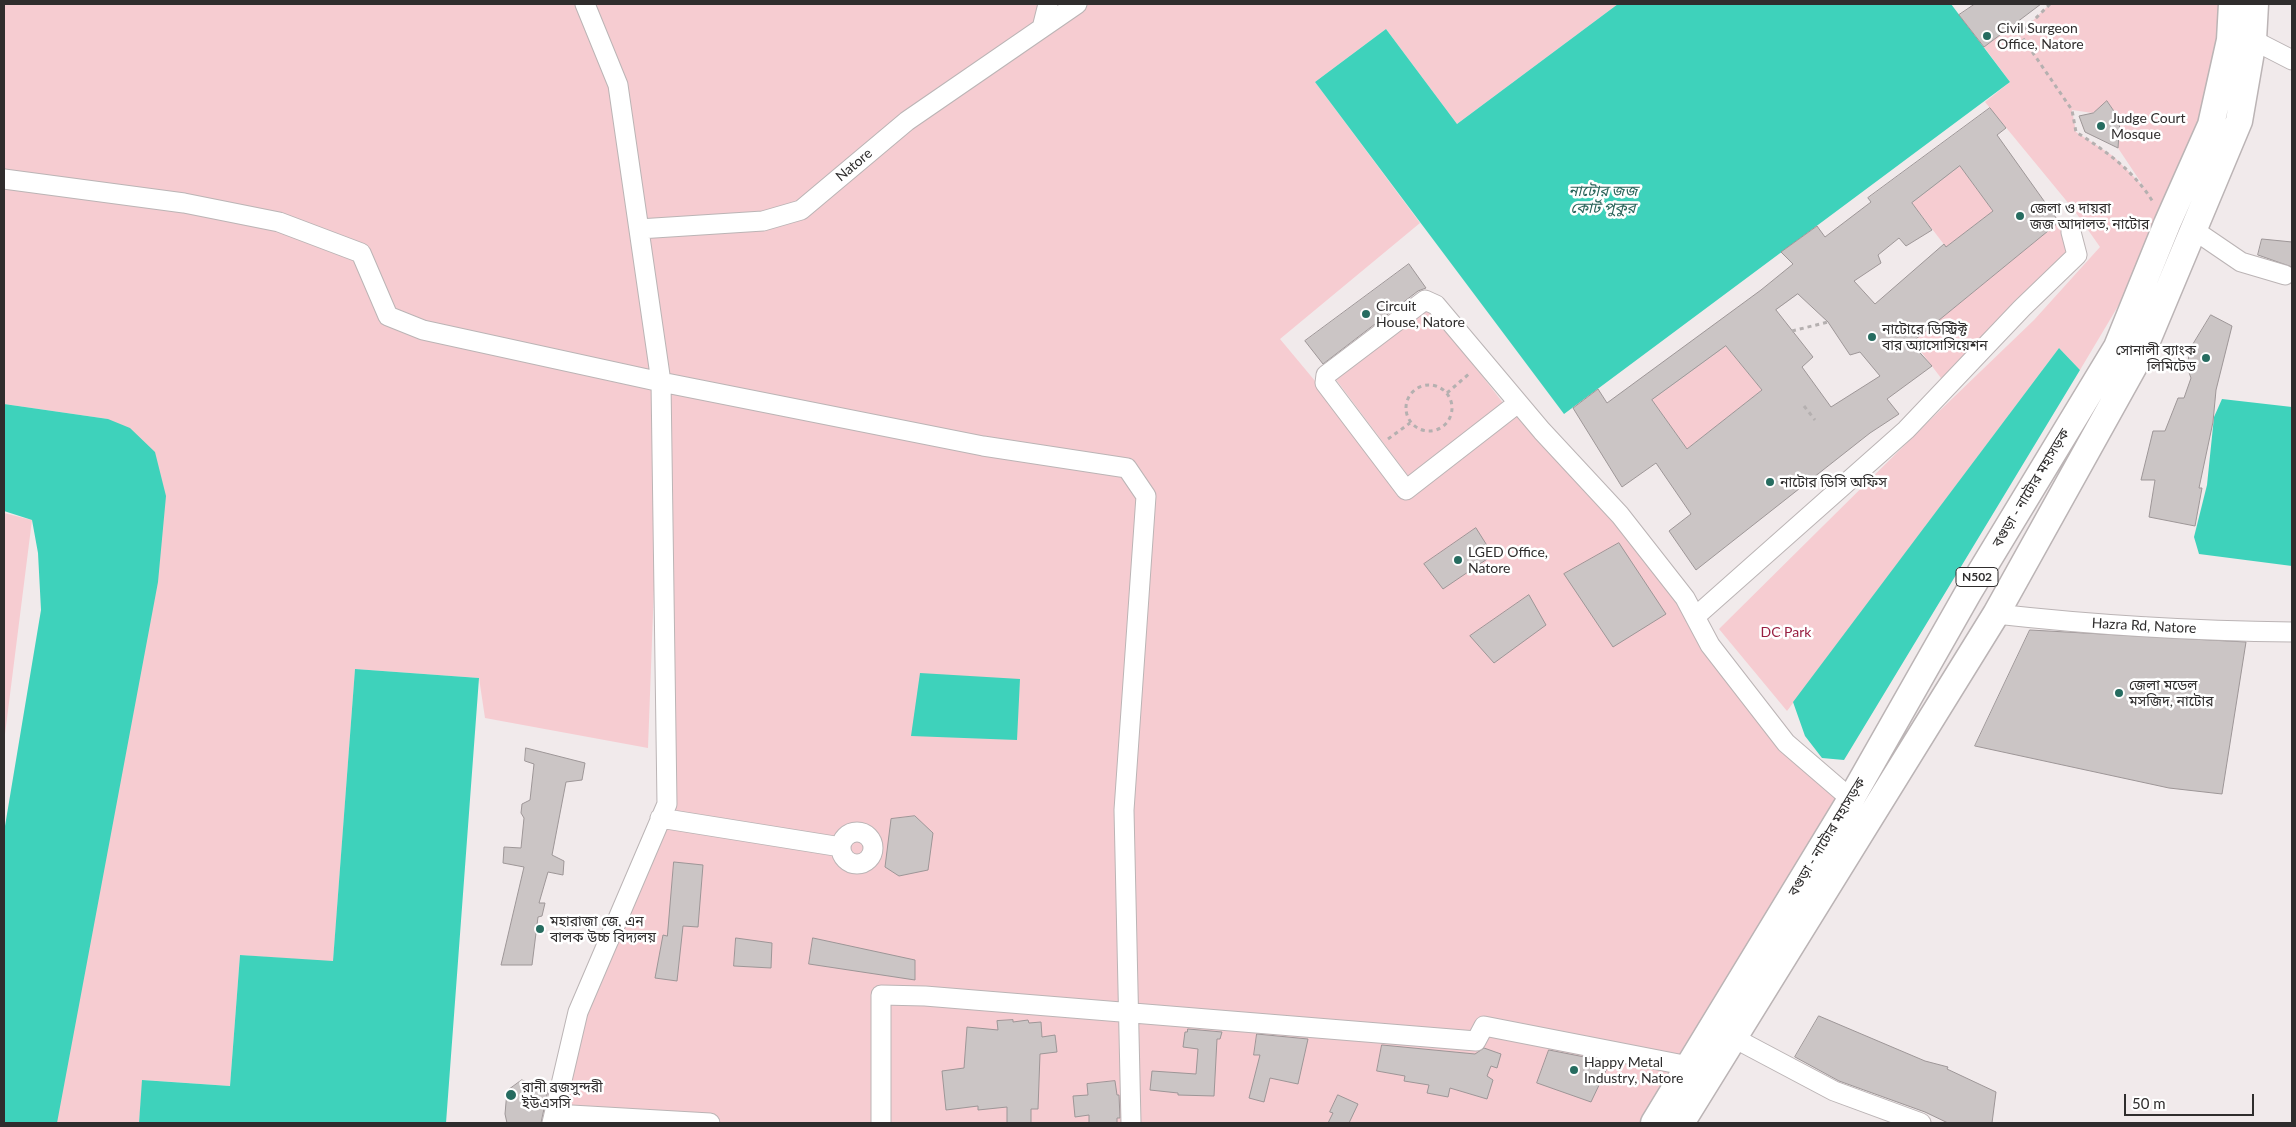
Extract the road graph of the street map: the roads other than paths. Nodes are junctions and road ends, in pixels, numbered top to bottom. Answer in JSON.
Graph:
{"nodes":[{"id":1,"x":585,"y":4,"type":"edge"},
{"id":2,"x":1048,"y":4,"type":"edge"},
{"id":3,"x":1078,"y":4,"type":"edge"},
{"id":4,"x":2232,"y":4,"type":"edge"},
{"id":5,"x":2255,"y":4,"type":"edge"},
{"id":6,"x":1042,"y":28,"type":"junction"},
{"id":7,"x":2253,"y":40,"type":"junction"},
{"id":8,"x":2292,"y":60,"type":"edge"},
{"id":9,"x":4,"y":179,"type":"edge"},
{"id":10,"x":639,"y":229,"type":"junction"},
{"id":11,"x":2194,"y":230,"type":"junction"},
{"id":12,"x":2071,"y":232,"type":"dead end"},
{"id":13,"x":2285,"y":275,"type":"dead end"},
{"id":14,"x":661,"y":382,"type":"junction"},
{"id":15,"x":1518,"y":403,"type":"junction"},
{"id":16,"x":1996,"y":614,"type":"junction"},
{"id":17,"x":1695,"y":617,"type":"junction"},
{"id":18,"x":2292,"y":632,"type":"edge"},
{"id":19,"x":1851,"y":799,"type":"junction"},
{"id":20,"x":660,"y":818,"type":"junction"},
{"id":21,"x":1868,"y":822,"type":"junction"},
{"id":22,"x":841,"y":847,"type":"dead end"},
{"id":23,"x":1129,"y":1013,"type":"junction"},
{"id":24,"x":1734,"y":1038,"type":"junction"},
{"id":25,"x":1689,"y":1066,"type":"junction"},
{"id":26,"x":553,"y":1118,"type":"edge"},
{"id":27,"x":710,"y":1123,"type":"edge"},
{"id":28,"x":881,"y":1123,"type":"edge"},
{"id":29,"x":1131,"y":1123,"type":"edge"},
{"id":30,"x":1654,"y":1123,"type":"edge"},
{"id":31,"x":1681,"y":1123,"type":"edge"},
{"id":32,"x":1921,"y":1123,"type":"edge"}],
"edges":[{"from":1,"to":10,"type":"street"},
{"from":2,"to":6,"type":"street"},
{"from":3,"to":6,"type":"street","name":"Natore"},
{"from":4,"to":19,"type":"highway","name":"বগুড়া - নাটোর মহাসড়ক","number":"N502"},
{"from":5,"to":7,"type":"highway","name":"বগুড়া - নাটোর মহাসড়ক","number":"N502"},
{"from":6,"to":10,"type":"street","name":"Natore"},
{"from":7,"to":8,"type":"street"},
{"from":7,"to":11,"type":"highway","name":"বগুড়া - নাটোর মহাসড়ক","number":"N502"},
{"from":9,"to":14,"type":"street"},
{"from":10,"to":14,"type":"street"},
{"from":11,"to":13,"type":"street"},
{"from":11,"to":16,"type":"highway","name":"বগুড়া - নাটোর মহাসড়ক","number":"N502"},
{"from":12,"to":17,"type":"street"},
{"from":14,"to":20,"type":"street"},
{"from":14,"to":23,"type":"street"},
{"from":15,"to":15,"type":"street"},
{"from":15,"to":17,"type":"street"},
{"from":16,"to":18,"type":"street","name":"Hazra Rd, Natore"},
{"from":16,"to":21,"type":"highway","name":"বগুড়া - নাটোর মহাসড়ক","number":"N502"},
{"from":17,"to":19,"type":"street"},
{"from":19,"to":21,"type":"highway"},
{"from":19,"to":25,"type":"highway","name":"বগুড়া - নাটোর মহাসড়ক","number":"N502"},
{"from":20,"to":22,"type":"street"},
{"from":20,"to":26,"type":"street"},
{"from":21,"to":24,"type":"highway","name":"বগুড়া - নাটোর মহাসড়ক","number":"N502"},
{"from":23,"to":25,"type":"street"},
{"from":23,"to":28,"type":"street"},
{"from":23,"to":29,"type":"street"},
{"from":24,"to":31,"type":"highway","name":"বগুড়া - নাটোর মহাসড়ক","number":"N502"},
{"from":24,"to":32,"type":"street"},
{"from":25,"to":30,"type":"highway","name":"বগুড়া - নাটোর মহাসড়ক","number":"N502"},
{"from":26,"to":27,"type":"street"}]}
